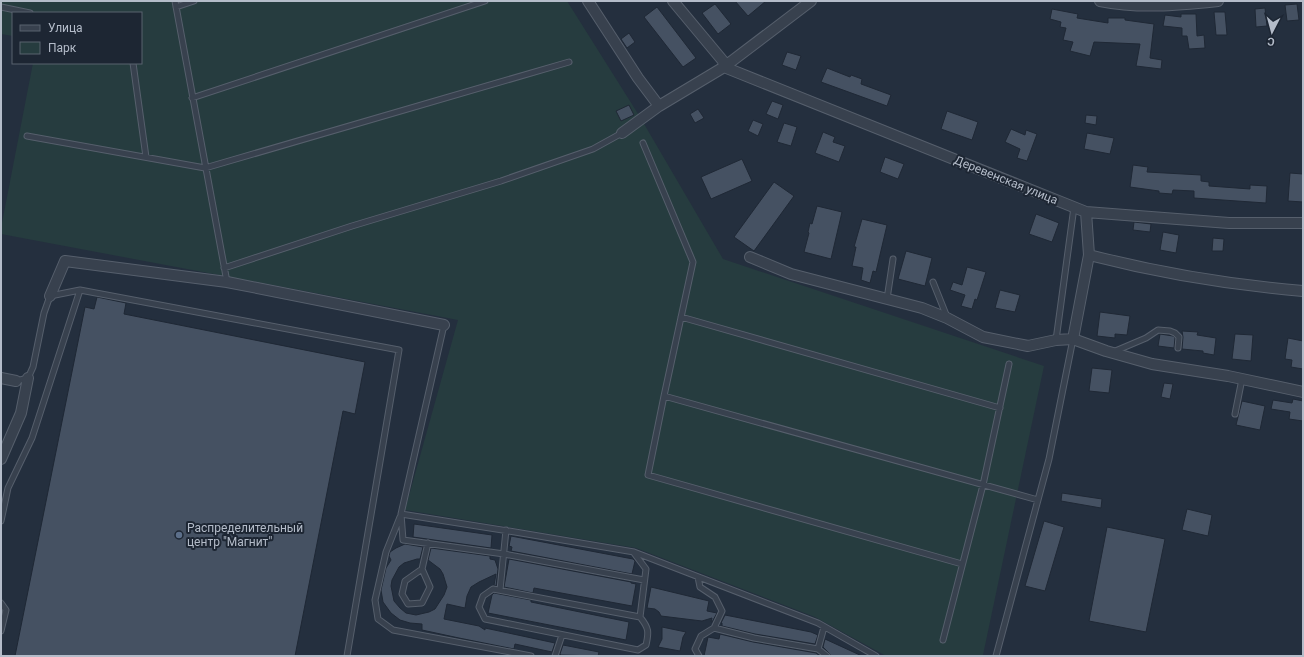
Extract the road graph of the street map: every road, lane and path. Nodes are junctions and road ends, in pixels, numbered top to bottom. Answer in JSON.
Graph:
{"nodes":[{"id":1,"x":175,"y":1,"type":"edge"},
{"id":2,"x":194,"y":1,"type":"edge"},
{"id":3,"x":485,"y":1,"type":"edge"},
{"id":4,"x":588,"y":1,"type":"edge"},
{"id":5,"x":673,"y":1,"type":"edge"},
{"id":6,"x":811,"y":1,"type":"edge"},
{"id":7,"x":1100,"y":1,"type":"edge"},
{"id":8,"x":1218,"y":1,"type":"edge"},
{"id":9,"x":1,"y":7,"type":"edge"},
{"id":10,"x":176,"y":7,"type":"junction"},
{"id":11,"x":25,"y":12,"type":"edge"},
{"id":12,"x":569,"y":62,"type":"dead end"},
{"id":13,"x":133,"y":64,"type":"edge"},
{"id":14,"x":724,"y":67,"type":"junction"},
{"id":15,"x":192,"y":98,"type":"junction"},
{"id":16,"x":659,"y":106,"type":"junction"},
{"id":17,"x":622,"y":133,"type":"joint"},
{"id":18,"x":27,"y":136,"type":"dead end"},
{"id":19,"x":643,"y":142,"type":"dead end"},
{"id":20,"x":146,"y":157,"type":"junction"},
{"id":21,"x":205,"y":168,"type":"junction"},
{"id":22,"x":1074,"y":207,"type":"junction"},
{"id":23,"x":1086,"y":212,"type":"junction"},
{"id":24,"x":1303,"y":223,"type":"edge"},
{"id":25,"x":1089,"y":254,"type":"junction"},
{"id":26,"x":750,"y":257,"type":"dead end"},
{"id":27,"x":893,"y":259,"type":"dead end"},
{"id":28,"x":224,"y":268,"type":"junction"},
{"id":29,"x":227,"y":282,"type":"junction"},
{"id":30,"x":933,"y":282,"type":"dead end"},
{"id":31,"x":80,"y":290,"type":"junction"},
{"id":32,"x":1303,"y":291,"type":"edge"},
{"id":33,"x":55,"y":295,"type":"junction"},
{"id":34,"x":887,"y":299,"type":"junction"},
{"id":35,"x":681,"y":317,"type":"junction"},
{"id":36,"x":947,"y":318,"type":"junction"},
{"id":37,"x":444,"y":325,"type":"joint"},
{"id":38,"x":1073,"y":339,"type":"junction"},
{"id":39,"x":1056,"y":340,"type":"junction"},
{"id":40,"x":1178,"y":348,"type":"dead end"},
{"id":41,"x":1112,"y":353,"type":"junction"},
{"id":42,"x":1009,"y":364,"type":"dead end"},
{"id":43,"x":1,"y":378,"type":"edge"},
{"id":44,"x":28,"y":378,"type":"junction"},
{"id":45,"x":1242,"y":379,"type":"junction"},
{"id":46,"x":16,"y":381,"type":"joint"},
{"id":47,"x":1303,"y":392,"type":"edge"},
{"id":48,"x":664,"y":396,"type":"junction"},
{"id":49,"x":1000,"y":408,"type":"junction"},
{"id":50,"x":1235,"y":414,"type":"dead end"},
{"id":51,"x":1,"y":459,"type":"edge"},
{"id":52,"x":983,"y":485,"type":"junction"},
{"id":53,"x":1038,"y":500,"type":"junction"},
{"id":54,"x":401,"y":514,"type":"junction"},
{"id":55,"x":1,"y":521,"type":"edge"},
{"id":56,"x":506,"y":530,"type":"junction"},
{"id":57,"x":428,"y":543,"type":"junction"},
{"id":58,"x":634,"y":552,"type":"junction"},
{"id":59,"x":504,"y":554,"type":"junction"},
{"id":60,"x":962,"y":564,"type":"junction"},
{"id":61,"x":422,"y":569,"type":"junction"},
{"id":62,"x":698,"y":577,"type":"junction"},
{"id":63,"x":644,"y":580,"type":"junction"},
{"id":64,"x":500,"y":590,"type":"junction"},
{"id":65,"x":1,"y":603,"type":"edge"},
{"id":66,"x":640,"y":617,"type":"junction"},
{"id":67,"x":824,"y":627,"type":"junction"},
{"id":68,"x":714,"y":628,"type":"junction"},
{"id":69,"x":1,"y":631,"type":"edge"},
{"id":70,"x":562,"y":635,"type":"junction"},
{"id":71,"x":942,"y":640,"type":"dead end"},
{"id":72,"x":818,"y":649,"type":"junction"},
{"id":73,"x":346,"y":656,"type":"edge"},
{"id":74,"x":531,"y":656,"type":"edge"},
{"id":75,"x":555,"y":656,"type":"edge"},
{"id":76,"x":699,"y":656,"type":"edge"},
{"id":77,"x":827,"y":656,"type":"edge"},
{"id":78,"x":876,"y":656,"type":"edge"},
{"id":79,"x":996,"y":656,"type":"edge"}],
"edges":[{"from":1,"to":10,"type":"lane"},
{"from":2,"to":10,"type":"lane"},
{"from":3,"to":15,"type":"lane"},
{"from":4,"to":16,"type":"street"},
{"from":5,"to":14,"type":"street"},
{"from":6,"to":14,"type":"street"},
{"from":7,"to":8,"type":"street"},
{"from":9,"to":11,"type":"lane"},
{"from":10,"to":15,"type":"lane"},
{"from":12,"to":21,"type":"lane"},
{"from":13,"to":20,"type":"lane"},
{"from":14,"to":16,"type":"street"},
{"from":14,"to":22,"type":"street","name":"Деревенская улица"},
{"from":15,"to":21,"type":"lane"},
{"from":16,"to":17,"type":"street"},
{"from":17,"to":28,"type":"lane"},
{"from":18,"to":20,"type":"lane"},
{"from":19,"to":35,"type":"lane"},
{"from":20,"to":21,"type":"lane"},
{"from":21,"to":28,"type":"lane"},
{"from":22,"to":23,"type":"street","name":"Деревенская улица"},
{"from":22,"to":39,"type":"lane"},
{"from":23,"to":24,"type":"street","name":"Деревенская улица"},
{"from":23,"to":25,"type":"street"},
{"from":25,"to":32,"type":"street"},
{"from":25,"to":38,"type":"street"},
{"from":26,"to":34,"type":"street"},
{"from":27,"to":34,"type":"lane"},
{"from":28,"to":29,"type":"lane"},
{"from":29,"to":33,"type":"street"},
{"from":29,"to":37,"type":"street"},
{"from":30,"to":36,"type":"lane"},
{"from":31,"to":33,"type":"lane"},
{"from":31,"to":55,"type":"lane"},
{"from":31,"to":73,"type":"lane"},
{"from":33,"to":44,"type":"lane"},
{"from":34,"to":36,"type":"street"},
{"from":35,"to":48,"type":"lane"},
{"from":35,"to":49,"type":"lane"},
{"from":36,"to":39,"type":"street"},
{"from":37,"to":54,"type":"lane"},
{"from":38,"to":39,"type":"street"},
{"from":38,"to":41,"type":"street"},
{"from":38,"to":53,"type":"lane"},
{"from":40,"to":41,"type":"lane"},
{"from":41,"to":45,"type":"street"},
{"from":42,"to":49,"type":"lane"},
{"from":43,"to":46,"type":"street"},
{"from":44,"to":46,"type":"lane"},
{"from":44,"to":51,"type":"street"},
{"from":45,"to":47,"type":"street"},
{"from":45,"to":50,"type":"lane"},
{"from":48,"to":52,"type":"lane"},
{"from":48,"to":60,"type":"lane"},
{"from":49,"to":52,"type":"lane"},
{"from":52,"to":53,"type":"lane"},
{"from":52,"to":60,"type":"lane"},
{"from":53,"to":79,"type":"lane"},
{"from":54,"to":56,"type":"lane"},
{"from":54,"to":57,"type":"lane"},
{"from":54,"to":74,"type":"lane"},
{"from":56,"to":58,"type":"lane"},
{"from":56,"to":59,"type":"lane"},
{"from":57,"to":59,"type":"lane"},
{"from":57,"to":61,"type":"lane"},
{"from":58,"to":62,"type":"lane"},
{"from":58,"to":63,"type":"lane"},
{"from":59,"to":63,"type":"lane"},
{"from":59,"to":64,"type":"lane"},
{"from":60,"to":71,"type":"lane"},
{"from":61,"to":61,"type":"lane"},
{"from":62,"to":67,"type":"lane"},
{"from":62,"to":68,"type":"lane"},
{"from":63,"to":66,"type":"lane"},
{"from":64,"to":66,"type":"lane"},
{"from":64,"to":70,"type":"lane"},
{"from":65,"to":69,"type":"lane"},
{"from":66,"to":70,"type":"lane"},
{"from":67,"to":72,"type":"lane"},
{"from":67,"to":78,"type":"lane"},
{"from":68,"to":72,"type":"lane"},
{"from":68,"to":76,"type":"lane"},
{"from":70,"to":75,"type":"lane"},
{"from":72,"to":77,"type":"lane"}]}
